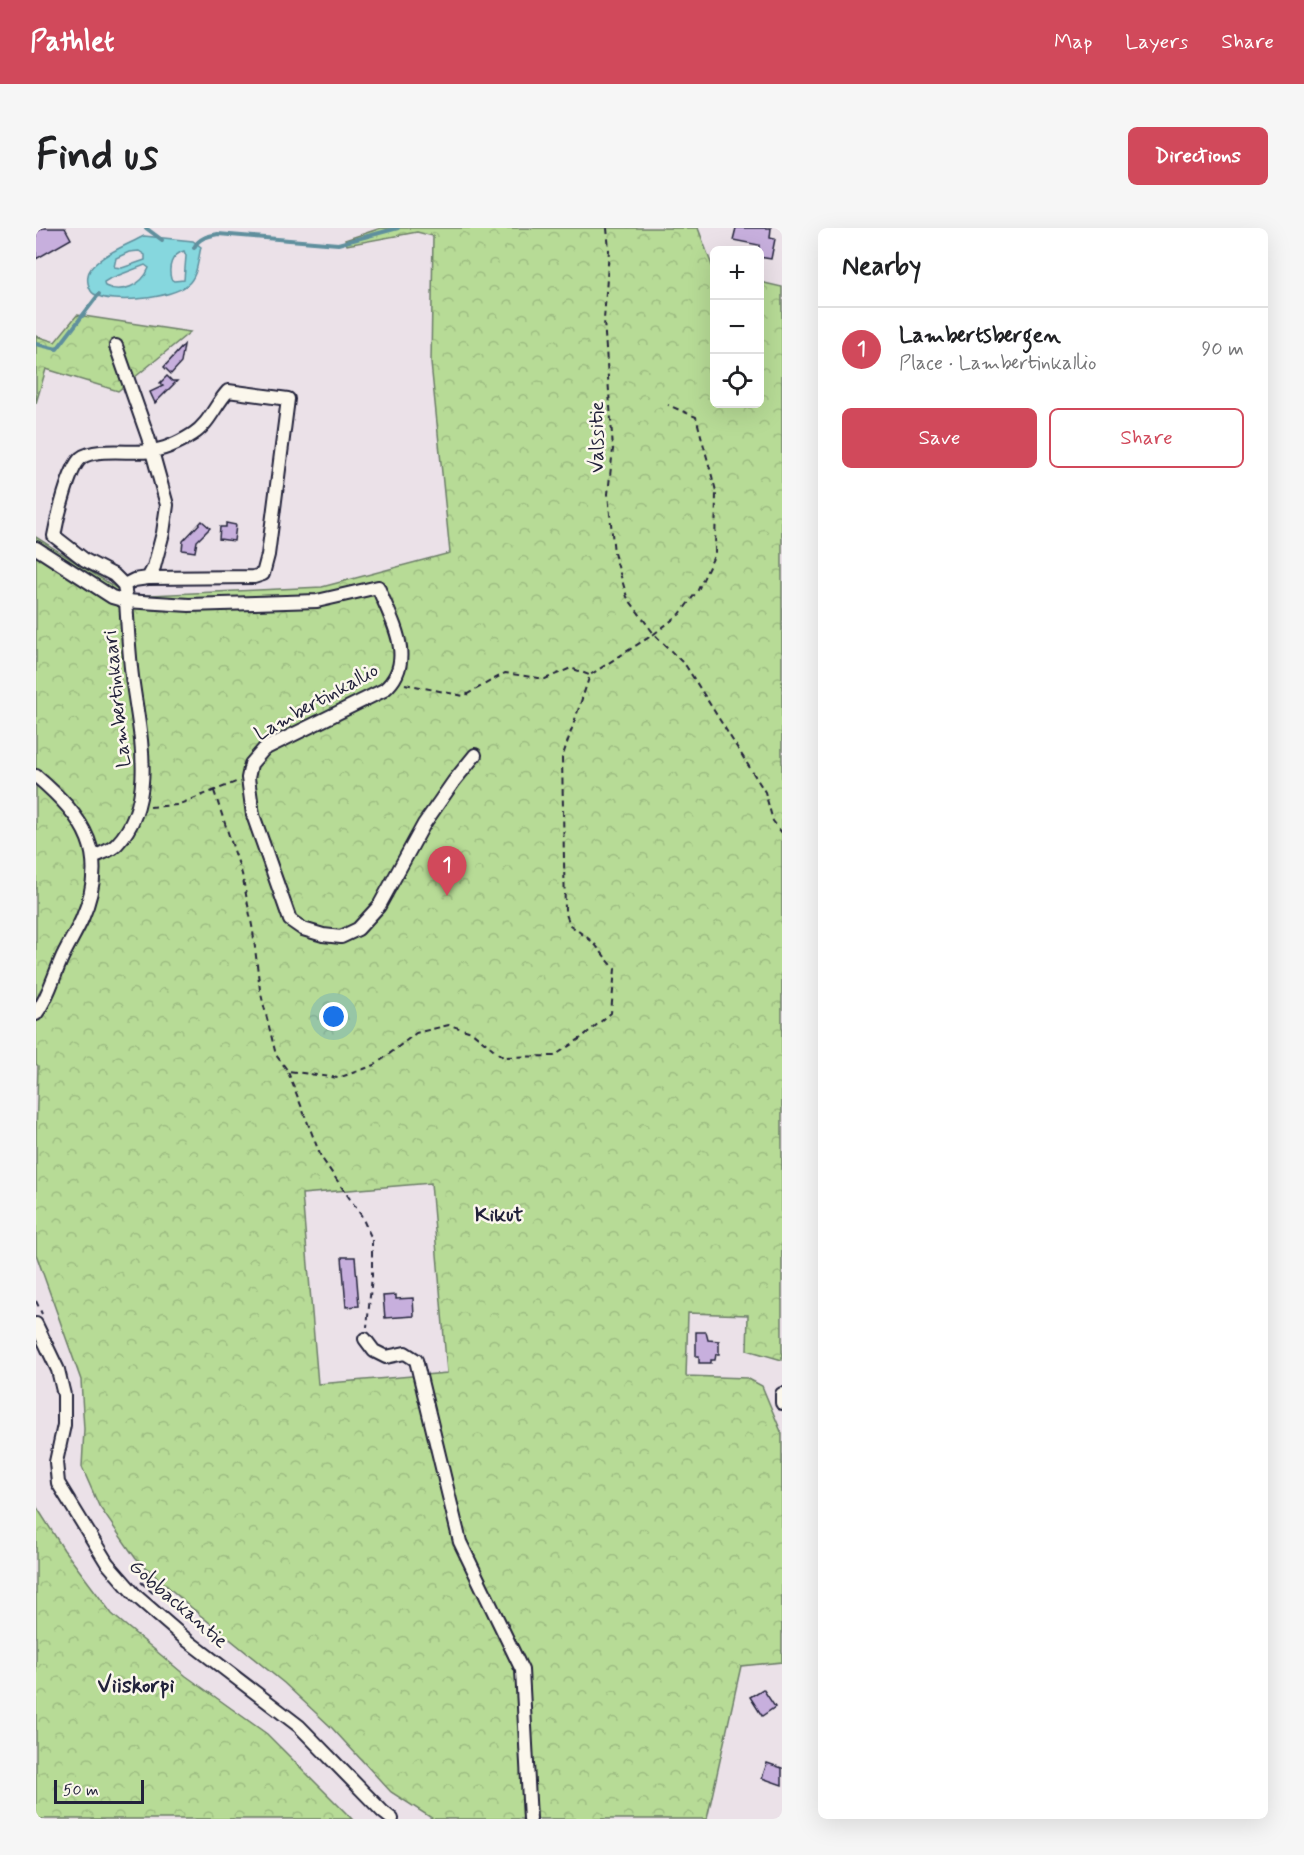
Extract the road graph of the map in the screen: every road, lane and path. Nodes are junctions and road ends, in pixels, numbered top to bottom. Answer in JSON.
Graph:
{"nodes":[{"id":1,"x":607,"y":228,"type":"edge"},
{"id":2,"x":116,"y":345,"type":"dead end"},
{"id":3,"x":668,"y":405,"type":"dead end"},
{"id":4,"x":152,"y":451,"type":"junction"},
{"id":5,"x":36,"y":548,"type":"edge"},
{"id":6,"x":148,"y":578,"type":"junction"},
{"id":7,"x":124,"y":585,"type":"junction"},
{"id":8,"x":378,"y":587,"type":"joint"},
{"id":9,"x":124,"y":601,"type":"junction"},
{"id":10,"x":654,"y":634,"type":"junction"},
{"id":11,"x":590,"y":675,"type":"junction"},
{"id":12,"x":394,"y":681,"type":"junction"},
{"id":13,"x":476,"y":755,"type":"dead end"},
{"id":14,"x":36,"y":776,"type":"edge"},
{"id":15,"x":248,"y":778,"type":"junction"},
{"id":16,"x":214,"y":791,"type":"junction"},
{"id":17,"x":137,"y":808,"type":"junction"},
{"id":18,"x":782,"y":833,"type":"edge"},
{"id":19,"x":93,"y":857,"type":"junction"},
{"id":20,"x":36,"y":1014,"type":"edge"},
{"id":21,"x":288,"y":1071,"type":"junction"},
{"id":22,"x":36,"y":1301,"type":"edge"},
{"id":23,"x":40,"y":1321,"type":"edge"},
{"id":24,"x":365,"y":1339,"type":"joint"},
{"id":25,"x":782,"y":1394,"type":"edge"},
{"id":26,"x":782,"y":1403,"type":"edge"},
{"id":27,"x":134,"y":1575,"type":"dead end"},
{"id":28,"x":158,"y":1598,"type":"dead end"},
{"id":29,"x":393,"y":1819,"type":"edge"},
{"id":30,"x":530,"y":1819,"type":"edge"}],
"edges":[{"from":1,"to":10,"type":"path","name":"Valssitie"},
{"from":2,"to":4,"type":"street"},
{"from":3,"to":10,"type":"path"},
{"from":4,"to":6,"type":"street"},
{"from":4,"to":6,"type":"street"},
{"from":4,"to":7,"type":"street"},
{"from":5,"to":9,"type":"street"},
{"from":6,"to":7,"type":"street"},
{"from":7,"to":9,"type":"street"},
{"from":8,"to":9,"type":"street","name":"Lambertinkaari"},
{"from":8,"to":12,"type":"street","name":"Lambertinkallio"},
{"from":9,"to":17,"type":"street","name":"Lambertinkaari"},
{"from":10,"to":11,"type":"path"},
{"from":10,"to":18,"type":"path","name":"Valssitie"},
{"from":11,"to":12,"type":"path"},
{"from":11,"to":21,"type":"path"},
{"from":12,"to":15,"type":"street","name":"Lambertinkallio"},
{"from":13,"to":15,"type":"street"},
{"from":14,"to":19,"type":"street"},
{"from":15,"to":16,"type":"path"},
{"from":16,"to":17,"type":"path"},
{"from":16,"to":21,"type":"path"},
{"from":17,"to":19,"type":"street","name":"Lambertinkaari"},
{"from":19,"to":20,"type":"street"},
{"from":21,"to":24,"type":"path"},
{"from":22,"to":23,"type":"path"},
{"from":23,"to":29,"type":"street","name":"Gobbackantie"},
{"from":24,"to":30,"type":"street"},
{"from":25,"to":26,"type":"street"},
{"from":27,"to":28,"type":"path"}]}
